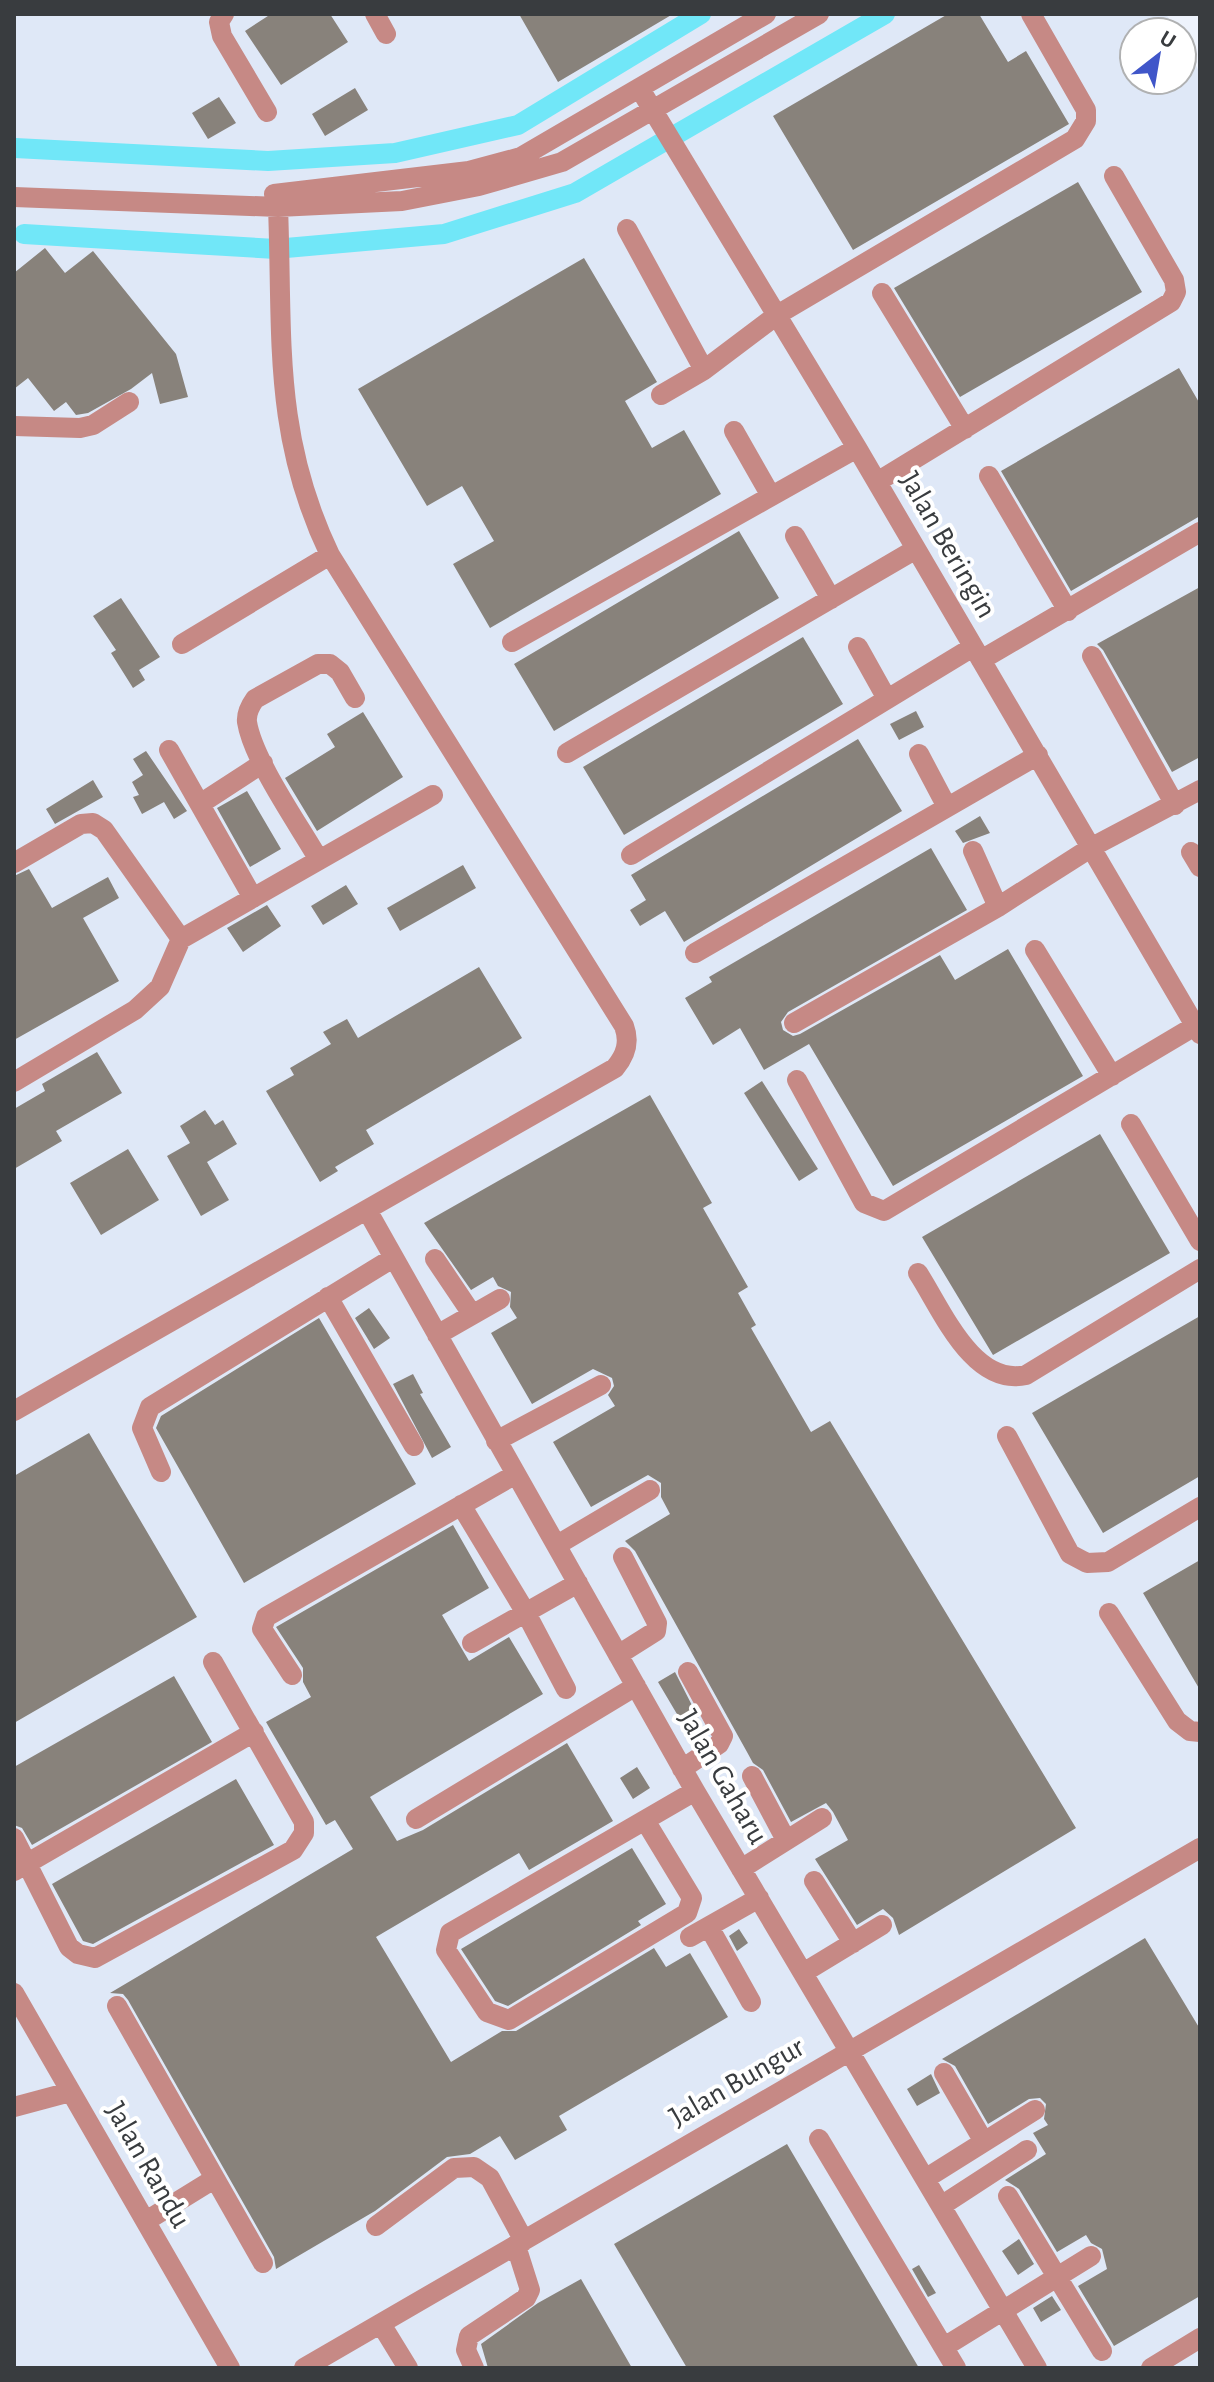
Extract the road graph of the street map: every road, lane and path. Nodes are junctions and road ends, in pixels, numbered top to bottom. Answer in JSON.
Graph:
{"nodes":[{"id":1,"x":224,"y":14,"type":"edge"},
{"id":2,"x":375,"y":14,"type":"edge"},
{"id":3,"x":766,"y":14,"type":"edge"},
{"id":4,"x":819,"y":14,"type":"edge"},
{"id":5,"x":1031,"y":14,"type":"edge"},
{"id":6,"x":741,"y":20,"type":"edge"},
{"id":7,"x":386,"y":34,"type":"dead end"},
{"id":8,"x":758,"y":51,"type":"junction"},
{"id":9,"x":640,"y":89,"type":"junction"},
{"id":10,"x":653,"y":109,"type":"junction"},
{"id":11,"x":267,"y":112,"type":"dead end"},
{"id":12,"x":1114,"y":176,"type":"dead end"},
{"id":13,"x":14,"y":183,"type":"edge"},
{"id":14,"x":14,"y":197,"type":"edge"},
{"id":15,"x":278,"y":207,"type":"junction"},
{"id":16,"x":627,"y":229,"type":"dead end"},
{"id":17,"x":882,"y":293,"type":"dead end"},
{"id":18,"x":777,"y":315,"type":"junction"},
{"id":19,"x":704,"y":370,"type":"junction"},
{"id":20,"x":661,"y":395,"type":"dead end"},
{"id":21,"x":129,"y":402,"type":"dead end"},
{"id":22,"x":14,"y":426,"type":"edge"},
{"id":23,"x":965,"y":429,"type":"junction"},
{"id":24,"x":734,"y":431,"type":"dead end"},
{"id":25,"x":857,"y":448,"type":"junction"},
{"id":26,"x":989,"y":476,"type":"dead end"},
{"id":27,"x":877,"y":482,"type":"junction"},
{"id":28,"x":771,"y":496,"type":"junction"},
{"id":29,"x":1200,"y":532,"type":"edge"},
{"id":30,"x":795,"y":536,"type":"dead end"},
{"id":31,"x":916,"y":549,"type":"junction"},
{"id":32,"x":330,"y":555,"type":"junction"},
{"id":33,"x":831,"y":599,"type":"junction"},
{"id":34,"x":1068,"y":611,"type":"junction"},
{"id":35,"x":512,"y":642,"type":"dead end"},
{"id":36,"x":182,"y":644,"type":"dead end"},
{"id":37,"x":858,"y":647,"type":"dead end"},
{"id":38,"x":977,"y":654,"type":"junction"},
{"id":39,"x":1092,"y":656,"type":"dead end"},
{"id":40,"x":355,"y":698,"type":"dead end"},
{"id":41,"x":887,"y":699,"type":"junction"},
{"id":42,"x":169,"y":750,"type":"dead end"},
{"id":43,"x":567,"y":753,"type":"dead end"},
{"id":44,"x":919,"y":754,"type":"dead end"},
{"id":45,"x":1038,"y":755,"type":"junction"},
{"id":46,"x":263,"y":763,"type":"junction"},
{"id":47,"x":1200,"y":790,"type":"edge"},
{"id":48,"x":433,"y":795,"type":"dead end"},
{"id":49,"x":200,"y":804,"type":"junction"},
{"id":50,"x":1175,"y":805,"type":"junction"},
{"id":51,"x":947,"y":807,"type":"junction"},
{"id":52,"x":1092,"y":847,"type":"junction"},
{"id":53,"x":973,"y":851,"type":"dead end"},
{"id":54,"x":631,"y":855,"type":"dead end"},
{"id":55,"x":319,"y":860,"type":"junction"},
{"id":56,"x":14,"y":863,"type":"edge"},
{"id":57,"x":253,"y":898,"type":"junction"},
{"id":58,"x":998,"y":907,"type":"junction"},
{"id":59,"x":181,"y":939,"type":"junction"},
{"id":60,"x":1035,"y":950,"type":"dead end"},
{"id":61,"x":695,"y":953,"type":"dead end"},
{"id":62,"x":794,"y":1023,"type":"dead end"},
{"id":63,"x":1198,"y":1027,"type":"edge"},
{"id":64,"x":1112,"y":1076,"type":"junction"},
{"id":65,"x":797,"y":1080,"type":"dead end"},
{"id":66,"x":14,"y":1082,"type":"edge"},
{"id":67,"x":1131,"y":1124,"type":"dead end"},
{"id":68,"x":367,"y":1210,"type":"junction"},
{"id":69,"x":1200,"y":1241,"type":"edge"},
{"id":70,"x":393,"y":1258,"type":"junction"},
{"id":71,"x":435,"y":1259,"type":"dead end"},
{"id":72,"x":1200,"y":1269,"type":"edge"},
{"id":73,"x":918,"y":1273,"type":"dead end"},
{"id":74,"x":328,"y":1297,"type":"junction"},
{"id":75,"x":500,"y":1299,"type":"dead end"},
{"id":76,"x":472,"y":1314,"type":"junction"},
{"id":77,"x":437,"y":1335,"type":"junction"},
{"id":78,"x":601,"y":1385,"type":"dead end"},
{"id":79,"x":14,"y":1411,"type":"edge"},
{"id":80,"x":1007,"y":1436,"type":"dead end"},
{"id":81,"x":496,"y":1441,"type":"junction"},
{"id":82,"x":414,"y":1446,"type":"dead end"},
{"id":83,"x":161,"y":1472,"type":"dead end"},
{"id":84,"x":516,"y":1474,"type":"junction"},
{"id":85,"x":650,"y":1490,"type":"dead end"},
{"id":86,"x":461,"y":1505,"type":"junction"},
{"id":87,"x":1200,"y":1507,"type":"edge"},
{"id":88,"x":557,"y":1545,"type":"junction"},
{"id":89,"x":623,"y":1557,"type":"dead end"},
{"id":90,"x":578,"y":1583,"type":"junction"},
{"id":91,"x":526,"y":1613,"type":"junction"},
{"id":92,"x":1109,"y":1613,"type":"dead end"},
{"id":93,"x":472,"y":1643,"type":"dead end"},
{"id":94,"x":618,"y":1655,"type":"junction"},
{"id":95,"x":213,"y":1662,"type":"dead end"},
{"id":96,"x":688,"y":1672,"type":"dead end"},
{"id":97,"x":292,"y":1675,"type":"dead end"},
{"id":98,"x":636,"y":1686,"type":"junction"},
{"id":99,"x":566,"y":1689,"type":"dead end"},
{"id":100,"x":254,"y":1732,"type":"junction"},
{"id":101,"x":1200,"y":1732,"type":"edge"},
{"id":102,"x":682,"y":1769,"type":"junction"},
{"id":103,"x":752,"y":1776,"type":"dead end"},
{"id":104,"x":695,"y":1791,"type":"junction"},
{"id":105,"x":822,"y":1818,"type":"dead end"},
{"id":106,"x":416,"y":1819,"type":"dead end"},
{"id":107,"x":646,"y":1822,"type":"junction"},
{"id":108,"x":14,"y":1838,"type":"edge"},
{"id":109,"x":786,"y":1840,"type":"junction"},
{"id":110,"x":1200,"y":1848,"type":"edge"},
{"id":111,"x":20,"y":1867,"type":"edge"},
{"id":112,"x":741,"y":1869,"type":"junction"},
{"id":113,"x":814,"y":1881,"type":"dead end"},
{"id":114,"x":759,"y":1898,"type":"junction"},
{"id":115,"x":882,"y":1925,"type":"dead end"},
{"id":116,"x":709,"y":1927,"type":"junction"},
{"id":117,"x":690,"y":1937,"type":"dead end"},
{"id":118,"x":853,"y":1943,"type":"junction"},
{"id":119,"x":803,"y":1973,"type":"junction"},
{"id":120,"x":14,"y":1993,"type":"edge"},
{"id":121,"x":751,"y":2002,"type":"dead end"},
{"id":122,"x":117,"y":2006,"type":"dead end"},
{"id":123,"x":850,"y":2051,"type":"junction"},
{"id":124,"x":944,"y":2073,"type":"dead end"},
{"id":125,"x":70,"y":2092,"type":"junction"},
{"id":126,"x":14,"y":2107,"type":"edge"},
{"id":127,"x":1035,"y":2110,"type":"dead end"},
{"id":128,"x":819,"y":2139,"type":"dead end"},
{"id":129,"x":984,"y":2142,"type":"junction"},
{"id":130,"x":1027,"y":2150,"type":"dead end"},
{"id":131,"x":214,"y":2179,"type":"junction"},
{"id":132,"x":925,"y":2179,"type":"junction"},
{"id":133,"x":1008,"y":2196,"type":"dead end"},
{"id":134,"x":941,"y":2206,"type":"junction"},
{"id":135,"x":146,"y":2221,"type":"junction"},
{"id":136,"x":376,"y":2226,"type":"dead end"},
{"id":137,"x":520,"y":2244,"type":"junction"},
{"id":138,"x":1091,"y":2256,"type":"dead end"},
{"id":139,"x":263,"y":2263,"type":"dead end"},
{"id":140,"x":1057,"y":2278,"type":"junction"},
{"id":141,"x":1004,"y":2309,"type":"junction"},
{"id":142,"x":381,"y":2324,"type":"junction"},
{"id":143,"x":1200,"y":2338,"type":"edge"},
{"id":144,"x":944,"y":2347,"type":"junction"},
{"id":145,"x":1102,"y":2351,"type":"dead end"},
{"id":146,"x":230,"y":2368,"type":"edge"},
{"id":147,"x":304,"y":2368,"type":"edge"},
{"id":148,"x":408,"y":2368,"type":"edge"},
{"id":149,"x":474,"y":2368,"type":"edge"},
{"id":150,"x":956,"y":2368,"type":"edge"},
{"id":151,"x":1037,"y":2368,"type":"edge"},
{"id":152,"x":1151,"y":2368,"type":"edge"}],
"edges":[{"from":1,"to":11,"type":"street"},
{"from":2,"to":7,"type":"street"},
{"from":3,"to":6,"type":"street"},
{"from":4,"to":8,"type":"street"},
{"from":5,"to":18,"type":"street"},
{"from":6,"to":8,"type":"street"},
{"from":6,"to":9,"type":"street"},
{"from":8,"to":10,"type":"street"},
{"from":9,"to":10,"type":"street","name":"Jalan Beringin"},
{"from":9,"to":13,"type":"street"},
{"from":10,"to":15,"type":"street"},
{"from":10,"to":18,"type":"street","name":"Jalan Beringin"},
{"from":12,"to":23,"type":"street"},
{"from":14,"to":15,"type":"street"},
{"from":15,"to":32,"type":"street"},
{"from":16,"to":19,"type":"street"},
{"from":17,"to":23,"type":"street"},
{"from":18,"to":19,"type":"street"},
{"from":18,"to":25,"type":"street","name":"Jalan Beringin"},
{"from":19,"to":20,"type":"street"},
{"from":21,"to":22,"type":"street"},
{"from":23,"to":27,"type":"street"},
{"from":24,"to":28,"type":"street"},
{"from":25,"to":27,"type":"street","name":"Jalan Beringin"},
{"from":25,"to":28,"type":"street"},
{"from":26,"to":34,"type":"street"},
{"from":27,"to":31,"type":"street","name":"Jalan Beringin"},
{"from":28,"to":35,"type":"street"},
{"from":29,"to":34,"type":"street"},
{"from":30,"to":33,"type":"street"},
{"from":31,"to":33,"type":"street"},
{"from":31,"to":38,"type":"street","name":"Jalan Beringin"},
{"from":32,"to":36,"type":"street"},
{"from":32,"to":68,"type":"street"},
{"from":33,"to":43,"type":"street"},
{"from":34,"to":38,"type":"street"},
{"from":37,"to":41,"type":"street"},
{"from":38,"to":41,"type":"street"},
{"from":38,"to":45,"type":"street","name":"Jalan Beringin"},
{"from":39,"to":50,"type":"street"},
{"from":40,"to":46,"type":"street"},
{"from":41,"to":54,"type":"street"},
{"from":42,"to":49,"type":"street"},
{"from":44,"to":51,"type":"street"},
{"from":45,"to":51,"type":"street"},
{"from":45,"to":52,"type":"street","name":"Jalan Beringin"},
{"from":46,"to":49,"type":"street"},
{"from":46,"to":55,"type":"street"},
{"from":47,"to":50,"type":"street"},
{"from":48,"to":55,"type":"street"},
{"from":49,"to":57,"type":"street"},
{"from":50,"to":52,"type":"street"},
{"from":51,"to":61,"type":"street"},
{"from":52,"to":58,"type":"street"},
{"from":52,"to":63,"type":"street","name":"Jalan Beringin"},
{"from":53,"to":58,"type":"street"},
{"from":55,"to":57,"type":"street"},
{"from":56,"to":59,"type":"street"},
{"from":57,"to":59,"type":"street"},
{"from":58,"to":62,"type":"street"},
{"from":59,"to":66,"type":"street"},
{"from":60,"to":64,"type":"street"},
{"from":63,"to":64,"type":"street"},
{"from":64,"to":65,"type":"street"},
{"from":67,"to":69,"type":"street"},
{"from":68,"to":70,"type":"street","name":"Jalan Gaharu"},
{"from":68,"to":79,"type":"street"},
{"from":70,"to":74,"type":"street"},
{"from":70,"to":77,"type":"street","name":"Jalan Gaharu"},
{"from":71,"to":76,"type":"street"},
{"from":72,"to":73,"type":"street"},
{"from":74,"to":82,"type":"street"},
{"from":74,"to":83,"type":"street"},
{"from":75,"to":76,"type":"street"},
{"from":76,"to":77,"type":"street"},
{"from":77,"to":81,"type":"street","name":"Jalan Gaharu"},
{"from":78,"to":81,"type":"street"},
{"from":80,"to":87,"type":"street"},
{"from":81,"to":84,"type":"street","name":"Jalan Gaharu"},
{"from":84,"to":86,"type":"street"},
{"from":84,"to":88,"type":"street","name":"Jalan Gaharu"},
{"from":85,"to":88,"type":"street"},
{"from":86,"to":91,"type":"street"},
{"from":86,"to":97,"type":"street"},
{"from":88,"to":90,"type":"street","name":"Jalan Gaharu"},
{"from":89,"to":94,"type":"street"},
{"from":90,"to":91,"type":"street"},
{"from":90,"to":94,"type":"street","name":"Jalan Gaharu"},
{"from":91,"to":93,"type":"street"},
{"from":91,"to":99,"type":"street"},
{"from":92,"to":101,"type":"street"},
{"from":94,"to":98,"type":"street","name":"Jalan Gaharu"},
{"from":95,"to":100,"type":"street"},
{"from":96,"to":102,"type":"street"},
{"from":98,"to":102,"type":"street","name":"Jalan Gaharu"},
{"from":98,"to":106,"type":"street"},
{"from":100,"to":111,"type":"street"},
{"from":100,"to":111,"type":"street"},
{"from":102,"to":104,"type":"street","name":"Jalan Gaharu"},
{"from":103,"to":109,"type":"street"},
{"from":104,"to":107,"type":"street"},
{"from":104,"to":112,"type":"street","name":"Jalan Gaharu"},
{"from":105,"to":109,"type":"street"},
{"from":107,"to":107,"type":"street"},
{"from":108,"to":111,"type":"street"},
{"from":109,"to":112,"type":"street"},
{"from":110,"to":123,"type":"street","name":"Jalan Bungur"},
{"from":112,"to":114,"type":"street","name":"Jalan Gaharu"},
{"from":113,"to":118,"type":"street"},
{"from":114,"to":116,"type":"street"},
{"from":114,"to":119,"type":"street","name":"Jalan Gaharu"},
{"from":115,"to":118,"type":"street"},
{"from":116,"to":117,"type":"street"},
{"from":116,"to":121,"type":"street"},
{"from":118,"to":119,"type":"street"},
{"from":119,"to":123,"type":"street","name":"Jalan Gaharu"},
{"from":120,"to":125,"type":"street","name":"Jalan Randu"},
{"from":122,"to":131,"type":"street"},
{"from":123,"to":132,"type":"street","name":"Jalan Gaharu"},
{"from":123,"to":137,"type":"street","name":"Jalan Bungur"},
{"from":124,"to":129,"type":"street"},
{"from":125,"to":126,"type":"street"},
{"from":125,"to":135,"type":"street","name":"Jalan Randu"},
{"from":127,"to":129,"type":"street"},
{"from":128,"to":144,"type":"street"},
{"from":129,"to":132,"type":"street"},
{"from":130,"to":134,"type":"street"},
{"from":131,"to":135,"type":"street"},
{"from":131,"to":139,"type":"street"},
{"from":132,"to":134,"type":"street","name":"Jalan Gaharu"},
{"from":133,"to":140,"type":"street"},
{"from":134,"to":141,"type":"street","name":"Jalan Gaharu"},
{"from":135,"to":146,"type":"street","name":"Jalan Randu"},
{"from":136,"to":137,"type":"street"},
{"from":137,"to":142,"type":"street","name":"Jalan Bungur"},
{"from":137,"to":149,"type":"street"},
{"from":138,"to":140,"type":"street"},
{"from":140,"to":141,"type":"street"},
{"from":140,"to":145,"type":"street"},
{"from":141,"to":144,"type":"street"},
{"from":141,"to":151,"type":"street","name":"Jalan Gaharu"},
{"from":142,"to":147,"type":"street","name":"Jalan Bungur"},
{"from":142,"to":148,"type":"street"},
{"from":143,"to":152,"type":"street"},
{"from":144,"to":150,"type":"street"}]}
